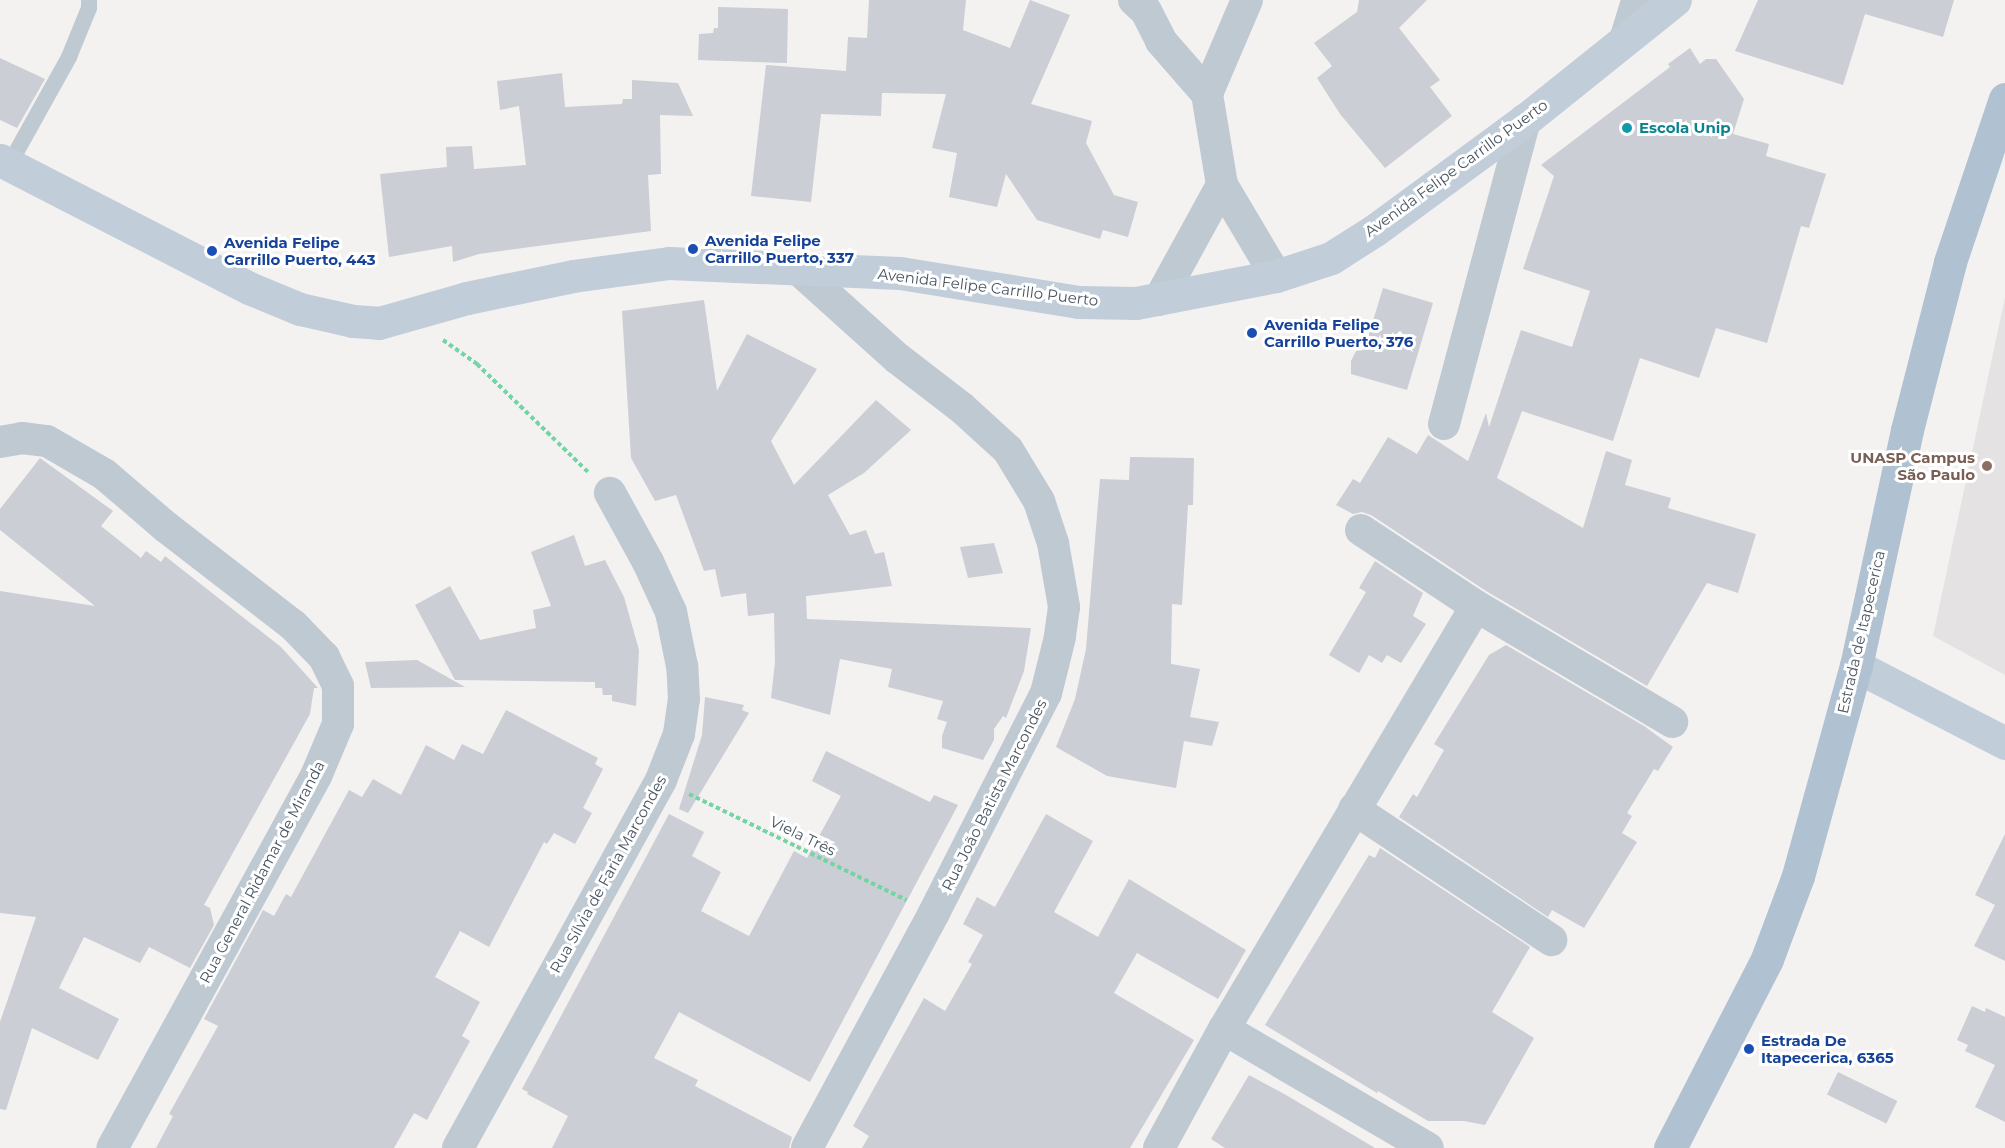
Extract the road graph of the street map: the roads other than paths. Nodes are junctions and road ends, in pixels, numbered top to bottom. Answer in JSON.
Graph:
{"nodes":[{"id":1,"x":89,"y":0,"type":"edge"},
{"id":2,"x":1134,"y":0,"type":"edge"},
{"id":3,"x":1247,"y":0,"type":"edge"},
{"id":4,"x":1637,"y":0,"type":"edge"},
{"id":5,"x":1675,"y":0,"type":"edge"},
{"id":6,"x":1626,"y":37,"type":"junction"},
{"id":7,"x":1207,"y":94,"type":"junction"},
{"id":8,"x":2005,"y":99,"type":"edge"},
{"id":9,"x":1525,"y":120,"type":"junction"},
{"id":10,"x":5,"y":163,"type":"edge"},
{"id":11,"x":1222,"y":184,"type":"junction"},
{"id":12,"x":797,"y":267,"type":"junction"},
{"id":13,"x":1276,"y":276,"type":"junction"},
{"id":14,"x":1160,"y":300,"type":"junction"},
{"id":15,"x":1444,"y":424,"type":"dead end"},
{"id":16,"x":0,"y":442,"type":"edge"},
{"id":17,"x":610,"y":493,"type":"road end"},
{"id":18,"x":1361,"y":530,"type":"dead end"},
{"id":19,"x":1476,"y":606,"type":"junction"},
{"id":20,"x":1856,"y":666,"type":"junction"},
{"id":21,"x":1672,"y":722,"type":"dead end"},
{"id":22,"x":2005,"y":742,"type":"edge"},
{"id":23,"x":1354,"y":809,"type":"junction"},
{"id":24,"x":1551,"y":940,"type":"dead end"},
{"id":25,"x":1224,"y":1029,"type":"junction"},
{"id":26,"x":112,"y":1148,"type":"edge"},
{"id":27,"x":458,"y":1148,"type":"edge"},
{"id":28,"x":807,"y":1148,"type":"edge"},
{"id":29,"x":1159,"y":1148,"type":"edge"},
{"id":30,"x":1428,"y":1148,"type":"edge"},
{"id":31,"x":1670,"y":1148,"type":"edge"}],
"edges":[{"from":1,"to":10,"type":"lane"},
{"from":2,"to":7,"type":"street"},
{"from":3,"to":7,"type":"street"},
{"from":4,"to":6,"type":"street"},
{"from":5,"to":6,"type":"street","name":"Avenida Felipe Carrillo Puerto"},
{"from":6,"to":9,"type":"street","name":"Avenida Felipe Carrillo Puerto"},
{"from":7,"to":11,"type":"street"},
{"from":8,"to":20,"type":"main road","name":"Estrada de Itapecerica"},
{"from":9,"to":13,"type":"street","name":"Avenida Felipe Carrillo Puerto"},
{"from":9,"to":15,"type":"street"},
{"from":10,"to":12,"type":"street","name":"Avenida Felipe Carrillo Puerto"},
{"from":11,"to":13,"type":"street"},
{"from":11,"to":14,"type":"street"},
{"from":12,"to":14,"type":"street","name":"Avenida Felipe Carrillo Puerto"},
{"from":12,"to":28,"type":"street","name":"Rua João Batista Marcondes"},
{"from":13,"to":14,"type":"street","name":"Avenida Felipe Carrillo Puerto"},
{"from":16,"to":26,"type":"street","name":"Rua General Ridamar de Miranda"},
{"from":17,"to":27,"type":"street","name":"Rua Sílvia de Faria Marcondes"},
{"from":18,"to":19,"type":"street"},
{"from":19,"to":21,"type":"street"},
{"from":19,"to":23,"type":"street"},
{"from":20,"to":22,"type":"street"},
{"from":20,"to":31,"type":"main road","name":"Estrada de Itapecerica"},
{"from":23,"to":24,"type":"street"},
{"from":23,"to":25,"type":"street"},
{"from":25,"to":29,"type":"street"},
{"from":25,"to":30,"type":"street"}]}
